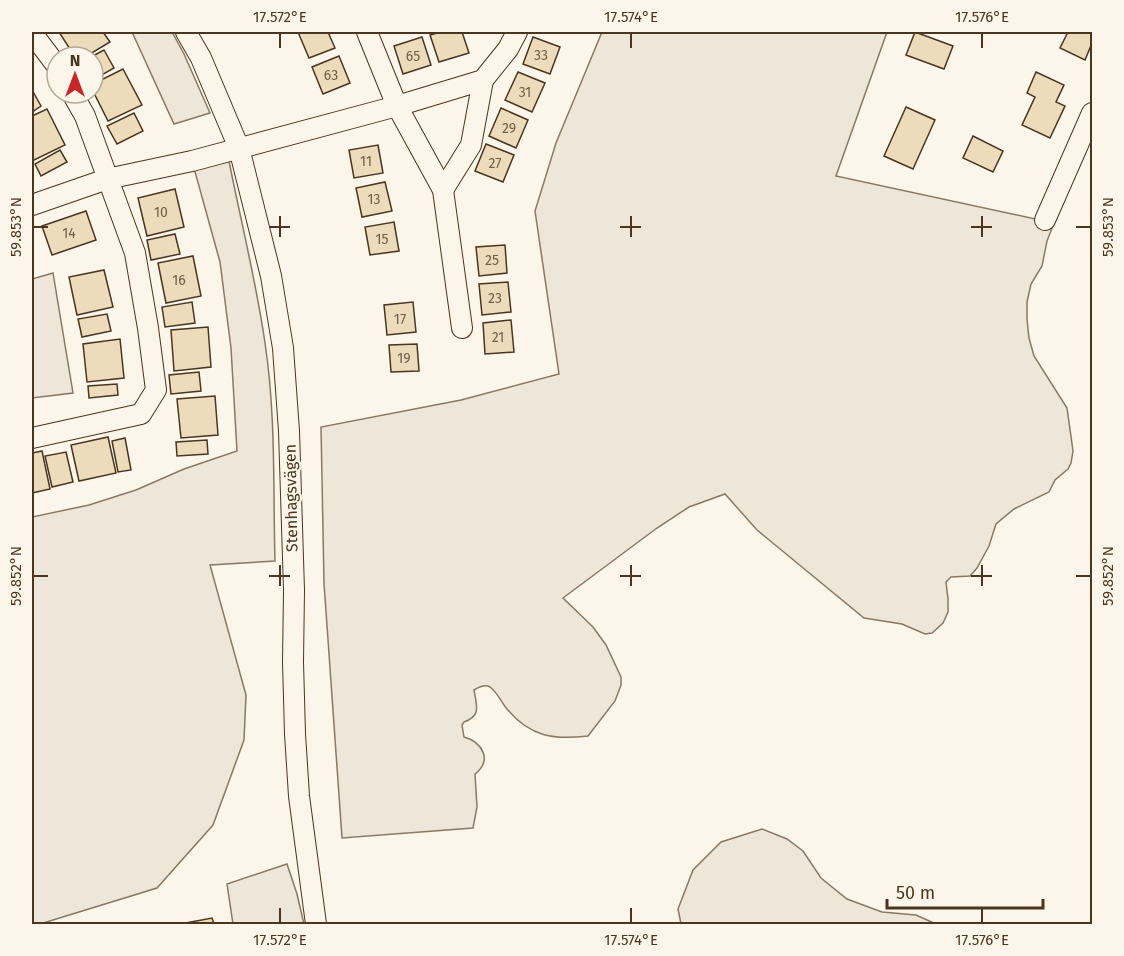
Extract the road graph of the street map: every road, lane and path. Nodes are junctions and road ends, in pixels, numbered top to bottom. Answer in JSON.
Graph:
{"nodes":[{"id":1,"x":186,"y":32,"type":"edge"},
{"id":2,"x":367,"y":32,"type":"edge"},
{"id":3,"x":517,"y":32,"type":"edge"},
{"id":4,"x":32,"y":33,"type":"edge"},
{"id":5,"x":45,"y":50,"type":"edge"},
{"id":6,"x":483,"y":80,"type":"junction"},
{"id":7,"x":79,"y":105,"type":"edge"},
{"id":8,"x":397,"y":106,"type":"junction"},
{"id":9,"x":1092,"y":113,"type":"edge"},
{"id":10,"x":239,"y":148,"type":"junction"},
{"id":11,"x":108,"y":179,"type":"junction"},
{"id":12,"x":444,"y":190,"type":"junction"},
{"id":13,"x":32,"y":205,"type":"edge"},
{"id":14,"x":1045,"y":219,"type":"dead end"},
{"id":15,"x":462,"y":328,"type":"dead end"},
{"id":16,"x":32,"y":438,"type":"edge"},
{"id":17,"x":316,"y":924,"type":"edge"}],
"edges":[{"from":1,"to":10,"type":"street","name":"Stenhagsvägen"},
{"from":2,"to":8,"type":"street"},
{"from":3,"to":6,"type":"street"},
{"from":4,"to":5,"type":"street"},
{"from":6,"to":8,"type":"street"},
{"from":6,"to":12,"type":"street"},
{"from":7,"to":11,"type":"street"},
{"from":8,"to":10,"type":"street"},
{"from":8,"to":12,"type":"street"},
{"from":9,"to":14,"type":"street"},
{"from":10,"to":11,"type":"street"},
{"from":10,"to":17,"type":"street","name":"Stenhagsvägen"},
{"from":11,"to":13,"type":"street"},
{"from":11,"to":16,"type":"street"},
{"from":12,"to":15,"type":"street"}]}
